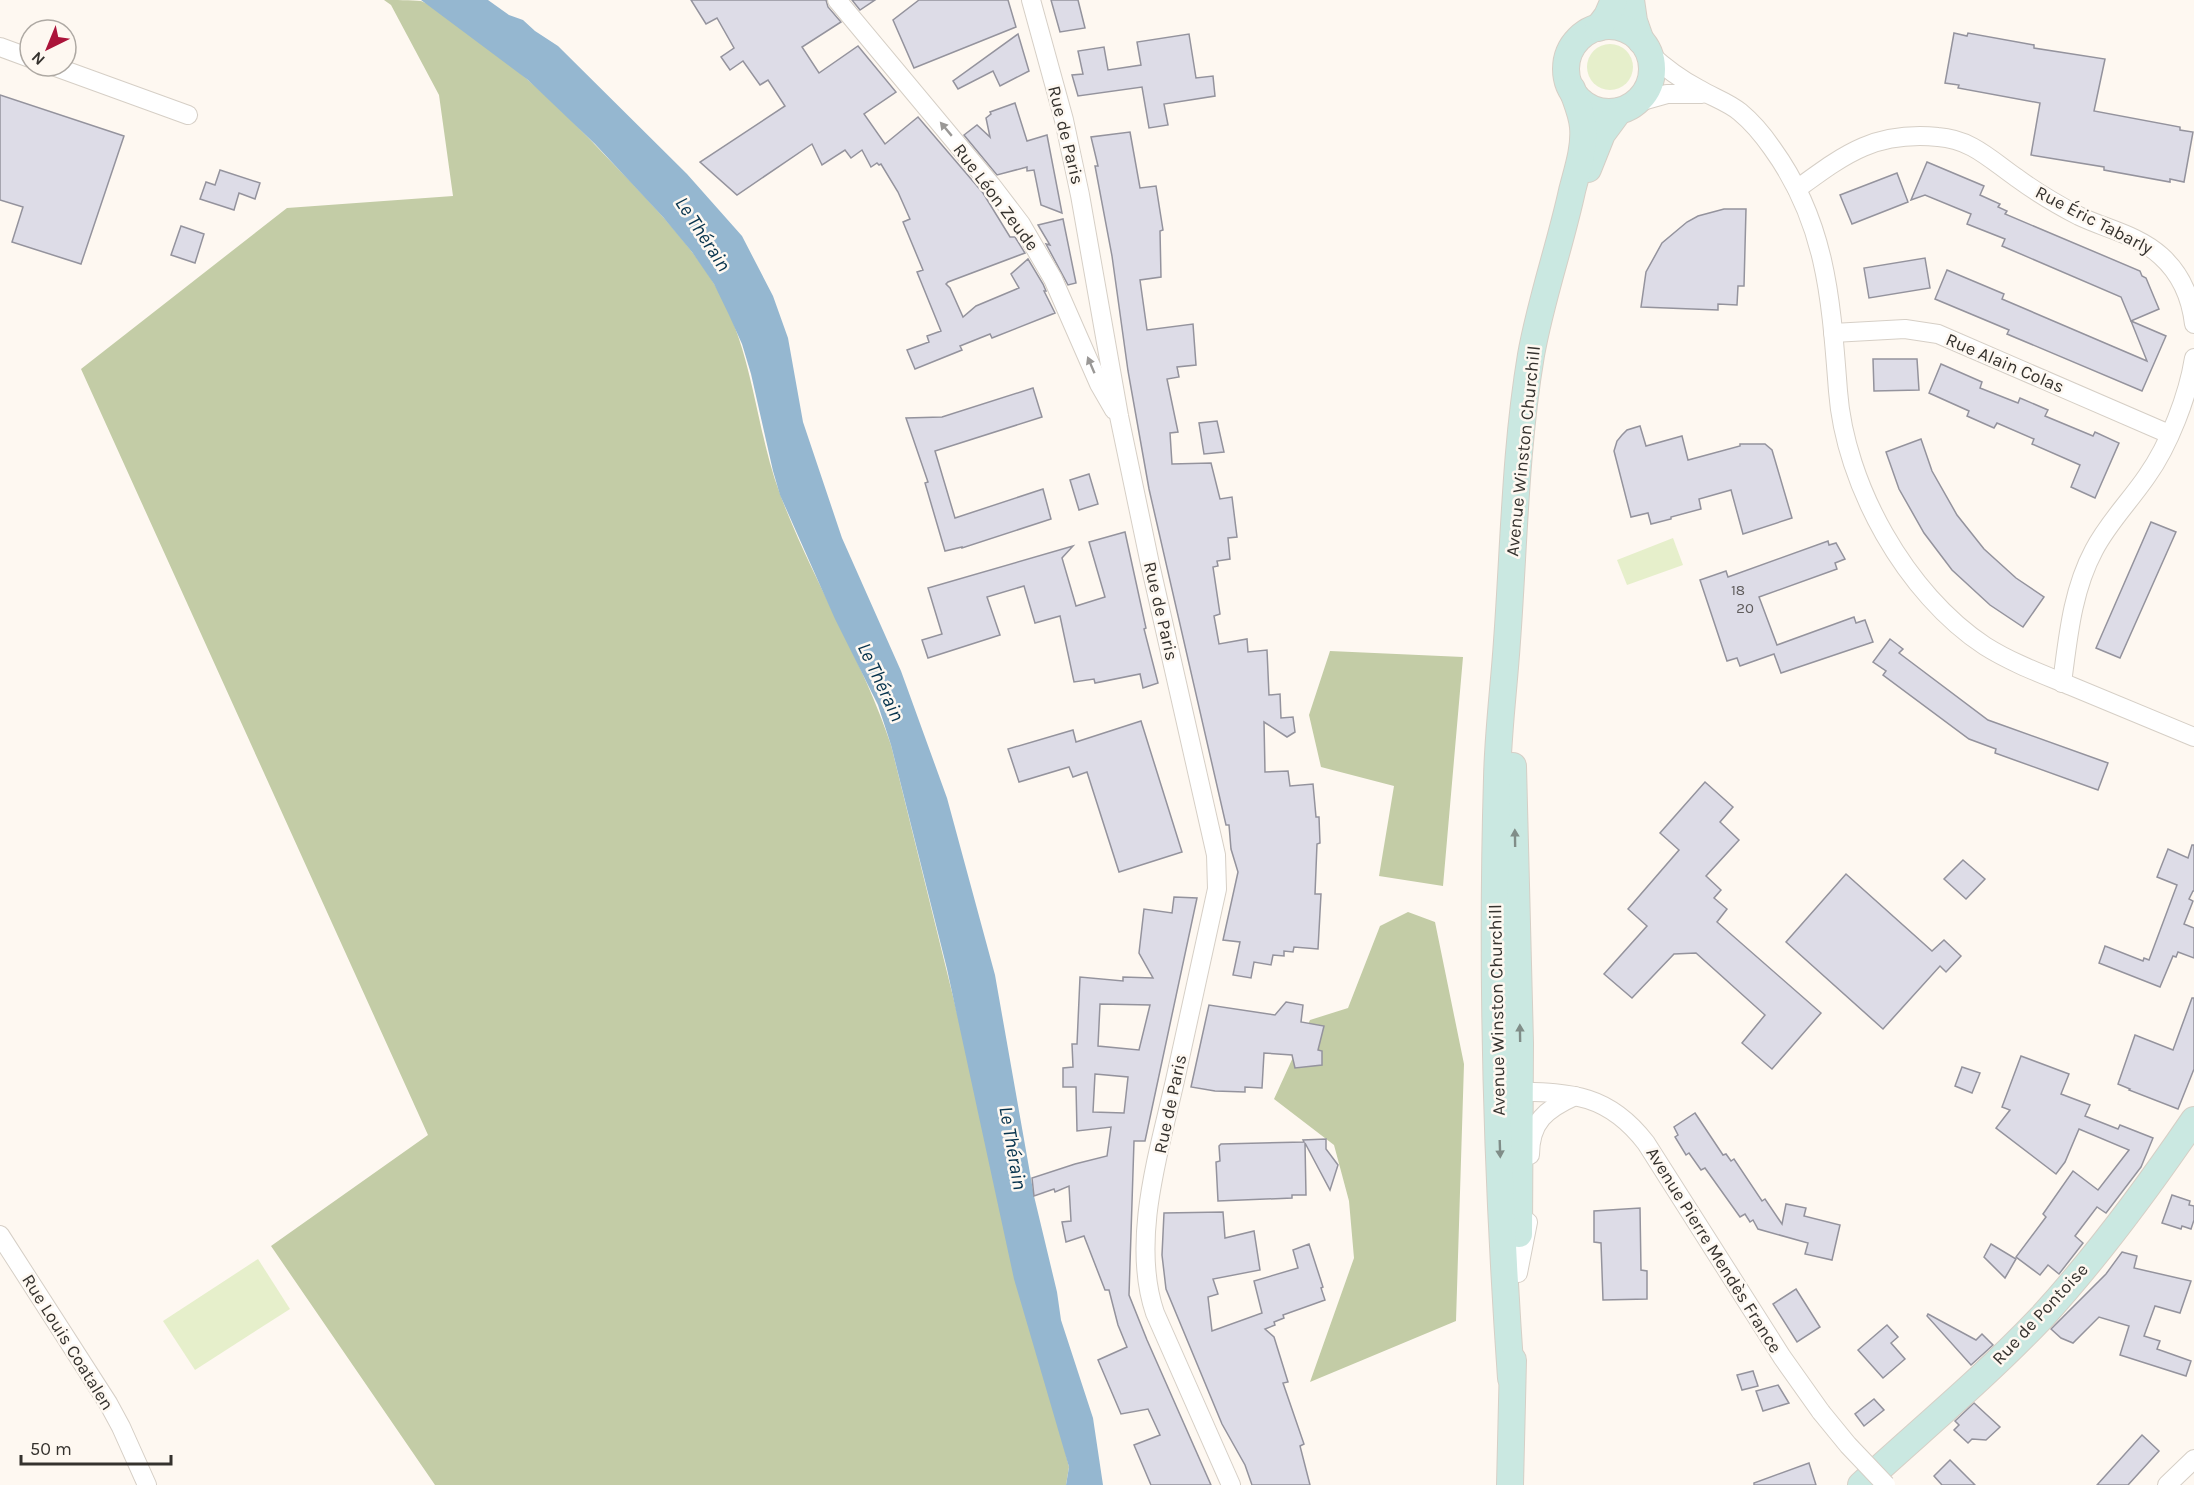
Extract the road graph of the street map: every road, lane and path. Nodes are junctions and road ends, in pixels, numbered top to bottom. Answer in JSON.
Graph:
{"nodes":[{"id":1,"x":837,"y":0,"type":"edge"},
{"id":2,"x":1031,"y":0,"type":"edge"},
{"id":3,"x":1614,"y":0,"type":"edge"},
{"id":4,"x":1631,"y":0,"type":"edge"},
{"id":5,"x":1598,"y":28,"type":"junction"},
{"id":6,"x":0,"y":47,"type":"edge"},
{"id":7,"x":1645,"y":47,"type":"junction"},
{"id":8,"x":18,"y":54,"type":"edge"},
{"id":9,"x":78,"y":75,"type":"edge"},
{"id":10,"x":1572,"y":90,"type":"junction"},
{"id":11,"x":1710,"y":96,"type":"junction"},
{"id":12,"x":1627,"y":107,"type":"junction"},
{"id":13,"x":188,"y":115,"type":"dead end"},
{"id":14,"x":1797,"y":189,"type":"junction"},
{"id":15,"x":1564,"y":227,"type":"junction"},
{"id":16,"x":2194,"y":324,"type":"edge"},
{"id":17,"x":1833,"y":333,"type":"junction"},
{"id":18,"x":2194,"y":358,"type":"edge"},
{"id":19,"x":1119,"y":416,"type":"junction"},
{"id":20,"x":2169,"y":434,"type":"junction"},
{"id":21,"x":2062,"y":683,"type":"junction"},
{"id":22,"x":2194,"y":737,"type":"edge"},
{"id":23,"x":1509,"y":1091,"type":"junction"},
{"id":24,"x":1575,"y":1096,"type":"junction"},
{"id":25,"x":2193,"y":1124,"type":"edge"},
{"id":26,"x":0,"y":1234,"type":"edge"},
{"id":27,"x":1518,"y":1273,"type":"junction"},
{"id":28,"x":1511,"y":1378,"type":"junction"},
{"id":29,"x":2194,"y":1459,"type":"edge"},
{"id":30,"x":147,"y":1485,"type":"edge"},
{"id":31,"x":1231,"y":1485,"type":"edge"},
{"id":32,"x":1510,"y":1485,"type":"edge"},
{"id":33,"x":1861,"y":1485,"type":"edge"},
{"id":34,"x":1886,"y":1485,"type":"edge"},
{"id":35,"x":2167,"y":1485,"type":"edge"}],
"edges":[{"from":19,"to":1,"type":"street","name":"Rue Léon Zeude","one_way":true},
{"from":2,"to":19,"type":"street","name":"Rue de Paris"},
{"from":3,"to":5,"type":"main road"},
{"from":4,"to":7,"type":"main road"},
{"from":5,"to":7,"type":"main road"},
{"from":5,"to":10,"type":"main road"},
{"from":6,"to":8,"type":"street"},
{"from":7,"to":11,"type":"street"},
{"from":7,"to":12,"type":"main road"},
{"from":9,"to":13,"type":"street"},
{"from":10,"to":12,"type":"main road"},
{"from":10,"to":15,"type":"main road","name":"Avenue Winston Churchill"},
{"from":11,"to":12,"type":"street"},
{"from":11,"to":14,"type":"street"},
{"from":12,"to":15,"type":"main road","name":"Avenue Winston Churchill"},
{"from":14,"to":16,"type":"street","name":"Rue Éric Tabarly"},
{"from":14,"to":17,"type":"street"},
{"from":15,"to":23,"type":"main road","name":"Avenue Winston Churchill"},
{"from":17,"to":20,"type":"street","name":"Rue Alain Colas"},
{"from":17,"to":21,"type":"street"},
{"from":18,"to":20,"type":"street"},
{"from":19,"to":31,"type":"street","name":"Rue de Paris"},
{"from":20,"to":21,"type":"street"},
{"from":21,"to":22,"type":"street"},
{"from":23,"to":24,"type":"street","name":"Avenue Pierre Mendès France"},
{"from":23,"to":27,"type":"main road","name":"Avenue Winston Churchill"},
{"from":23,"to":28,"type":"main road","name":"Avenue Winston Churchill","one_way":true},
{"from":24,"to":27,"type":"street"},
{"from":24,"to":34,"type":"street","name":"Avenue Pierre Mendès France","bridge":true},
{"from":25,"to":33,"type":"main road","name":"Rue de Pontoise"},
{"from":26,"to":30,"type":"street","name":"Rue Louis Coatalen"},
{"from":27,"to":28,"type":"main road","name":"Avenue Winston Churchill"},
{"from":28,"to":32,"type":"main road","name":"Avenue Winston Churchill"},
{"from":29,"to":35,"type":"street"}]}
